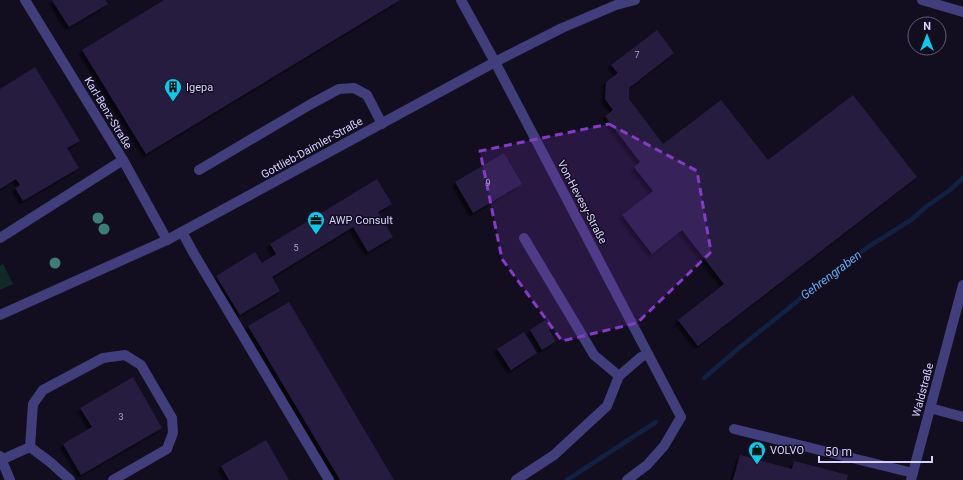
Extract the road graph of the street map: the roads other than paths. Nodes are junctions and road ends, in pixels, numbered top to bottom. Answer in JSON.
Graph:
{"nodes":[{"id":1,"x":25,"y":0,"type":"edge"},
{"id":2,"x":461,"y":0,"type":"edge"},
{"id":3,"x":635,"y":0,"type":"edge"},
{"id":4,"x":922,"y":0,"type":"edge"},
{"id":5,"x":963,"y":12,"type":"edge"},
{"id":6,"x":495,"y":62,"type":"junction"},
{"id":7,"x":382,"y":124,"type":"junction"},
{"id":8,"x":123,"y":160,"type":"junction"},
{"id":9,"x":199,"y":170,"type":"dead end"},
{"id":10,"x":182,"y":232,"type":"junction"},
{"id":11,"x":0,"y":238,"type":"edge"},
{"id":12,"x":524,"y":238,"type":"dead end"},
{"id":13,"x":167,"y":240,"type":"junction"},
{"id":14,"x":963,"y":285,"type":"edge"},
{"id":15,"x":960,"y":308,"type":"edge"},
{"id":16,"x":0,"y":315,"type":"edge"},
{"id":17,"x":648,"y":354,"type":"junction"},
{"id":18,"x":618,"y":376,"type":"junction"},
{"id":19,"x":930,"y":408,"type":"junction"},
{"id":20,"x":963,"y":417,"type":"edge"},
{"id":21,"x":734,"y":429,"type":"dead end"},
{"id":22,"x":30,"y":448,"type":"junction"},
{"id":23,"x":1,"y":458,"type":"edge"},
{"id":24,"x":6,"y":477,"type":"edge"},
{"id":25,"x":912,"y":477,"type":"edge"},
{"id":26,"x":70,"y":480,"type":"edge"},
{"id":27,"x":113,"y":480,"type":"edge"},
{"id":28,"x":329,"y":480,"type":"edge"},
{"id":29,"x":516,"y":480,"type":"edge"},
{"id":30,"x":627,"y":480,"type":"edge"}],
"edges":[{"from":1,"to":8,"type":"street","name":"Karl-Benz-Straße"},
{"from":2,"to":6,"type":"street","name":"Von-Hevesy-Straße"},
{"from":3,"to":6,"type":"street","name":"Gottlieb-Daimler-Straße"},
{"from":4,"to":5,"type":"street"},
{"from":6,"to":7,"type":"street","name":"Gottlieb-Daimler-Straße"},
{"from":6,"to":17,"type":"street","name":"Von-Hevesy-Straße"},
{"from":7,"to":9,"type":"street"},
{"from":7,"to":10,"type":"street","name":"Gottlieb-Daimler-Straße"},
{"from":8,"to":11,"type":"street"},
{"from":8,"to":13,"type":"street","name":"Karl-Benz-Straße"},
{"from":10,"to":13,"type":"street","name":"Gottlieb-Daimler-Straße"},
{"from":10,"to":28,"type":"street"},
{"from":12,"to":18,"type":"street"},
{"from":13,"to":16,"type":"street","name":"Gottlieb-Daimler-Straße"},
{"from":14,"to":15,"type":"street","name":"Waldstraße"},
{"from":15,"to":19,"type":"street","name":"Waldstraße"},
{"from":17,"to":18,"type":"street"},
{"from":17,"to":30,"type":"street","name":"Von-Hevesy-Straße"},
{"from":18,"to":29,"type":"street"},
{"from":19,"to":20,"type":"street"},
{"from":19,"to":25,"type":"street","name":"Waldstraße"},
{"from":21,"to":25,"type":"street"},
{"from":22,"to":23,"type":"street"},
{"from":22,"to":26,"type":"street"},
{"from":22,"to":27,"type":"street"},
{"from":23,"to":24,"type":"street"}]}
